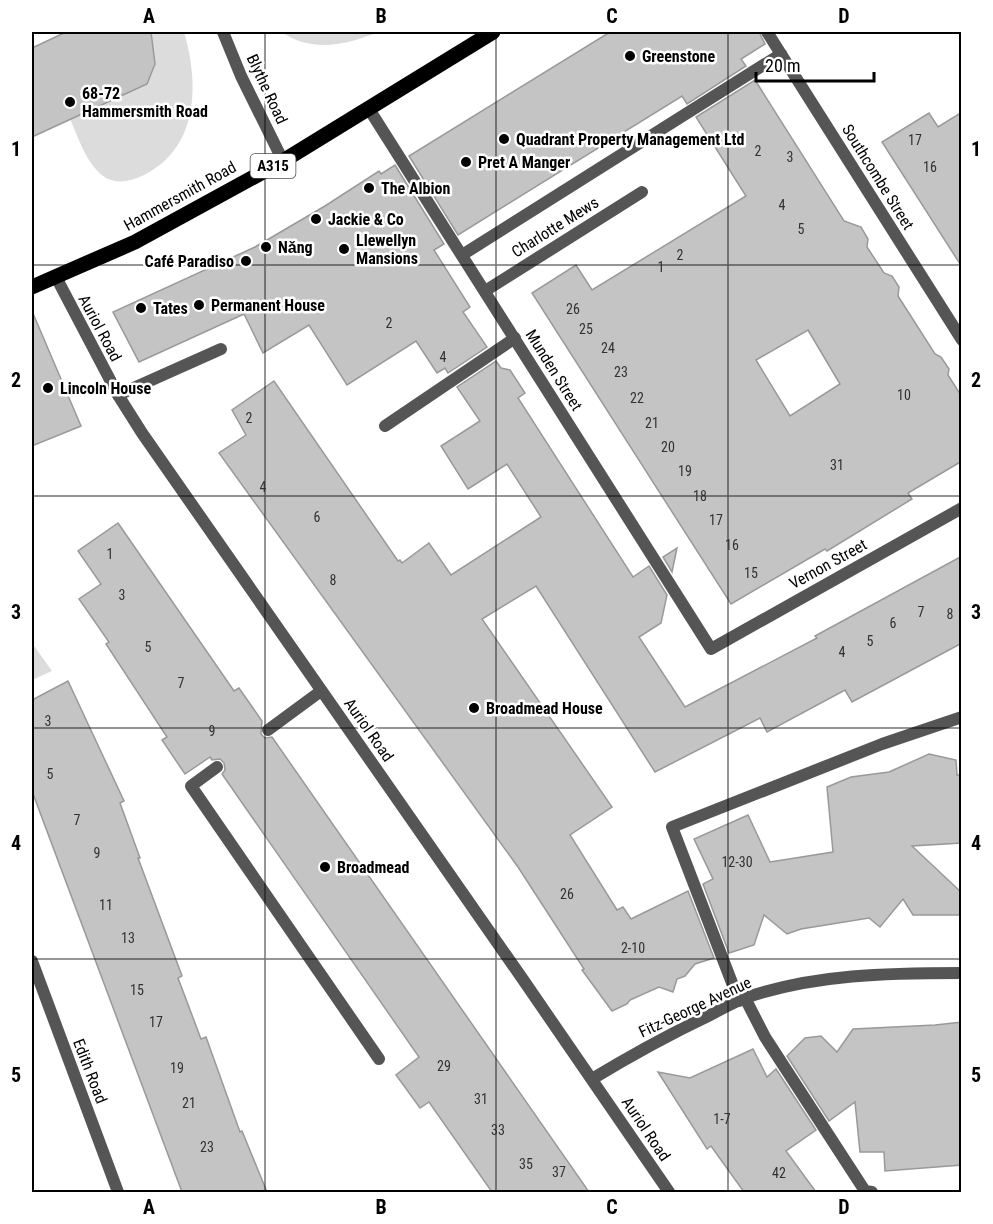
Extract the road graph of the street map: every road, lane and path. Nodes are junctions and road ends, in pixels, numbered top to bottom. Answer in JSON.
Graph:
{"nodes":[{"id":1,"x":223,"y":32,"type":"edge"},
{"id":2,"x":493,"y":32,"type":"edge"},
{"id":3,"x":766,"y":32,"type":"edge"},
{"id":4,"x":781,"y":54,"type":"junction"},
{"id":5,"x":369,"y":109,"type":"junction"},
{"id":6,"x":283,"y":160,"type":"junction"},
{"id":7,"x":642,"y":192,"type":"dead end"},
{"id":8,"x":462,"y":255,"type":"junction"},
{"id":9,"x":56,"y":277,"type":"junction"},
{"id":10,"x":32,"y":287,"type":"edge"},
{"id":11,"x":485,"y":291,"type":"junction"},
{"id":12,"x":515,"y":338,"type":"junction"},
{"id":13,"x":962,"y":340,"type":"edge"},
{"id":14,"x":221,"y":349,"type":"dead end"},
{"id":15,"x":118,"y":395,"type":"junction"},
{"id":16,"x":385,"y":426,"type":"dead end"},
{"id":17,"x":962,"y":508,"type":"edge"},
{"id":18,"x":711,"y":649,"type":"joint"},
{"id":19,"x":321,"y":691,"type":"junction"},
{"id":20,"x":962,"y":717,"type":"edge"},
{"id":21,"x":268,"y":730,"type":"dead end"},
{"id":22,"x":217,"y":767,"type":"dead end"},
{"id":23,"x":32,"y":961,"type":"edge"},
{"id":24,"x":962,"y":973,"type":"edge"},
{"id":25,"x":742,"y":1000,"type":"junction"},
{"id":26,"x":379,"y":1059,"type":"dead end"},
{"id":27,"x":592,"y":1079,"type":"junction"},
{"id":28,"x":118,"y":1192,"type":"edge"},
{"id":29,"x":669,"y":1192,"type":"edge"},
{"id":30,"x":872,"y":1192,"type":"edge"}],
"edges":[{"from":1,"to":6,"type":"street","name":"Blythe Road"},
{"from":2,"to":5,"type":"main road","name":"Hammersmith Road","number":"A315"},
{"from":3,"to":4,"type":"street","name":"Southcombe Street"},
{"from":4,"to":8,"type":"street"},
{"from":4,"to":13,"type":"street","name":"Southcombe Street"},
{"from":5,"to":6,"type":"main road","name":"Hammersmith Road","number":"A315"},
{"from":5,"to":8,"type":"street","name":"Munden Street"},
{"from":6,"to":9,"type":"main road","name":"Hammersmith Road","number":"A315"},
{"from":7,"to":11,"type":"street","name":"Charlotte Mews"},
{"from":8,"to":11,"type":"street","name":"Munden Street"},
{"from":9,"to":10,"type":"main road","name":"Hammersmith Road","number":"A315"},
{"from":9,"to":15,"type":"street","name":"Auriol Road"},
{"from":11,"to":12,"type":"street","name":"Munden Street"},
{"from":12,"to":16,"type":"street"},
{"from":12,"to":18,"type":"street","name":"Munden Street"},
{"from":14,"to":15,"type":"street"},
{"from":15,"to":19,"type":"street","name":"Auriol Road"},
{"from":17,"to":18,"type":"street","name":"Vernon Street"},
{"from":19,"to":21,"type":"street"},
{"from":19,"to":27,"type":"street","name":"Auriol Road"},
{"from":20,"to":25,"type":"street"},
{"from":22,"to":26,"type":"street"},
{"from":23,"to":28,"type":"street","name":"Edith Road"},
{"from":24,"to":25,"type":"street","name":"Fitz-George Avenue"},
{"from":25,"to":27,"type":"street","name":"Fitz-George Avenue"},
{"from":25,"to":30,"type":"street"},
{"from":27,"to":29,"type":"street","name":"Auriol Road"}]}
